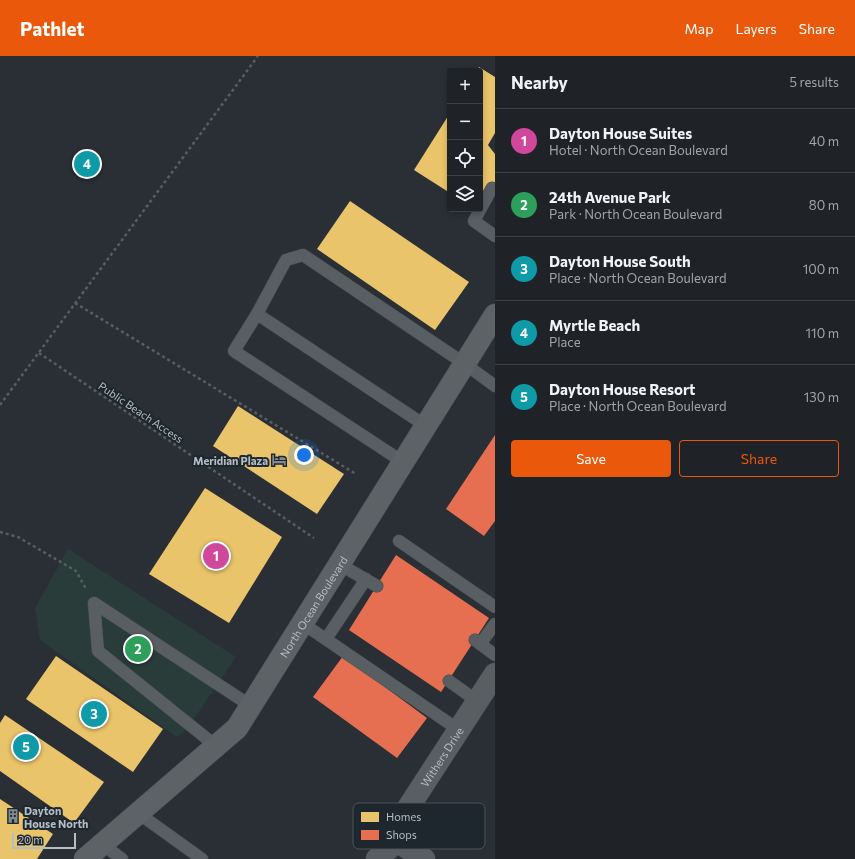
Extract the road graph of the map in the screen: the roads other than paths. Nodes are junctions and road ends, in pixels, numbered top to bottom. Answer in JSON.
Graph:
{"nodes":[{"id":1,"x":492,"y":188,"type":"dead end"},
{"id":2,"x":495,"y":236,"type":"edge"},
{"id":3,"x":257,"y":314,"type":"junction"},
{"id":4,"x":495,"y":315,"type":"edge"},
{"id":5,"x":465,"y":364,"type":"junction"},
{"id":6,"x":495,"y":386,"type":"edge"},
{"id":7,"x":426,"y":426,"type":"junction"},
{"id":8,"x":403,"y":462,"type":"junction"},
{"id":9,"x":399,"y":540,"type":"dead end"},
{"id":10,"x":339,"y":564,"type":"junction"},
{"id":11,"x":366,"y":579,"type":"junction"},
{"id":12,"x":377,"y":586,"type":"dead end"},
{"id":13,"x":495,"y":607,"type":"edge"},
{"id":14,"x":302,"y":623,"type":"junction"},
{"id":15,"x":495,"y":624,"type":"edge"},
{"id":16,"x":326,"y":639,"type":"junction"},
{"id":17,"x":495,"y":655,"type":"edge"},
{"id":18,"x":495,"y":674,"type":"edge"},
{"id":19,"x":449,"y":681,"type":"dead end"},
{"id":20,"x":477,"y":702,"type":"junction"},
{"id":21,"x":251,"y":706,"type":"junction"},
{"id":22,"x":459,"y":730,"type":"junction"},
{"id":23,"x":216,"y":746,"type":"junction"},
{"id":24,"x":411,"y":803,"type":"edge"},
{"id":25,"x":138,"y":813,"type":"junction"},
{"id":26,"x":102,"y":844,"type":"junction"},
{"id":27,"x":388,"y":849,"type":"edge"},
{"id":28,"x":409,"y":849,"type":"edge"},
{"id":29,"x":85,"y":859,"type":"edge"},
{"id":30,"x":122,"y":859,"type":"edge"},
{"id":31,"x":202,"y":859,"type":"edge"},
{"id":32,"x":377,"y":859,"type":"edge"},
{"id":33,"x":424,"y":859,"type":"edge"}],
"edges":[{"from":1,"to":2,"type":"lane"},
{"from":3,"to":5,"type":"lane"},
{"from":3,"to":7,"type":"lane"},
{"from":3,"to":8,"type":"lane"},
{"from":4,"to":5,"type":"main road","name":"North Ocean Boulevard"},
{"from":5,"to":6,"type":"lane"},
{"from":5,"to":7,"type":"main road","name":"North Ocean Boulevard"},
{"from":7,"to":8,"type":"main road","name":"North Ocean Boulevard"},
{"from":8,"to":10,"type":"main road","name":"North Ocean Boulevard"},
{"from":9,"to":13,"type":"lane"},
{"from":10,"to":11,"type":"lane"},
{"from":10,"to":14,"type":"main road","name":"North Ocean Boulevard"},
{"from":11,"to":12,"type":"lane"},
{"from":11,"to":16,"type":"lane"},
{"from":14,"to":16,"type":"lane"},
{"from":14,"to":21,"type":"main road","name":"North Ocean Boulevard"},
{"from":15,"to":17,"type":"lane"},
{"from":16,"to":22,"type":"lane"},
{"from":18,"to":20,"type":"street","name":"Withers Drive"},
{"from":19,"to":20,"type":"lane"},
{"from":20,"to":22,"type":"street","name":"Withers Drive"},
{"from":21,"to":23,"type":"main road","name":"North Ocean Boulevard"},
{"from":21,"to":23,"type":"lane"},
{"from":22,"to":24,"type":"street","name":"Withers Drive"},
{"from":23,"to":25,"type":"main road","name":"North Ocean Boulevard"},
{"from":25,"to":26,"type":"main road","name":"North Ocean Boulevard"},
{"from":25,"to":31,"type":"lane"},
{"from":26,"to":29,"type":"main road","name":"North Ocean Boulevard"},
{"from":26,"to":30,"type":"lane"},
{"from":27,"to":32,"type":"street","name":"Withers Drive"},
{"from":28,"to":33,"type":"street"}]}
